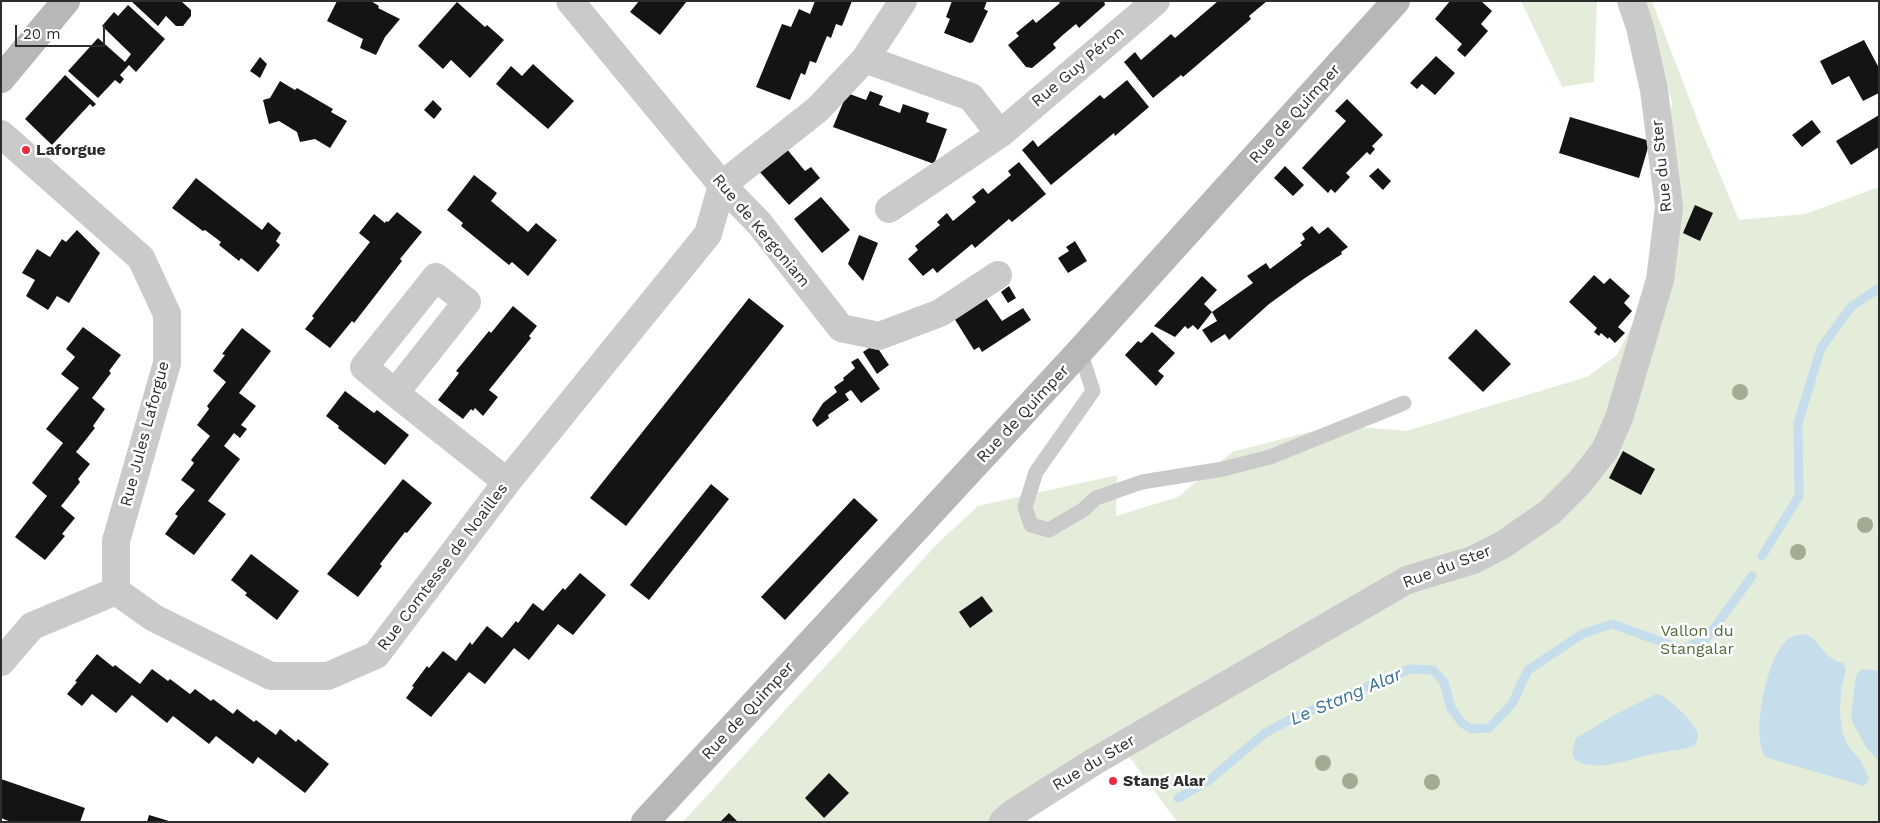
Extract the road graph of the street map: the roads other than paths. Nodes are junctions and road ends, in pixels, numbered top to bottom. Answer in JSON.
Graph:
{"nodes":[{"id":1,"x":66,"y":1,"type":"edge"},
{"id":2,"x":570,"y":1,"type":"edge"},
{"id":3,"x":903,"y":1,"type":"edge"},
{"id":4,"x":1156,"y":1,"type":"edge"},
{"id":5,"x":1396,"y":1,"type":"edge"},
{"id":6,"x":1631,"y":1,"type":"edge"},
{"id":7,"x":865,"y":59,"type":"junction"},
{"id":8,"x":1,"y":79,"type":"edge"},
{"id":9,"x":1,"y":134,"type":"edge"},
{"id":10,"x":1000,"y":134,"type":"junction"},
{"id":11,"x":722,"y":185,"type":"junction"},
{"id":12,"x":889,"y":209,"type":"dead end"},
{"id":13,"x":998,"y":275,"type":"dead end"},
{"id":14,"x":1080,"y":351,"type":"junction"},
{"id":15,"x":395,"y":393,"type":"dead end"},
{"id":16,"x":1404,"y":403,"type":"dead end"},
{"id":17,"x":507,"y":482,"type":"junction"},
{"id":18,"x":116,"y":591,"type":"junction"},
{"id":19,"x":1,"y":662,"type":"edge"},
{"id":20,"x":645,"y":822,"type":"edge"},
{"id":21,"x":1004,"y":822,"type":"edge"}],
"edges":[{"from":1,"to":8,"type":"main road"},
{"from":2,"to":11,"type":"street","name":"Rue de Kergoniam"},
{"from":3,"to":7,"type":"street"},
{"from":4,"to":10,"type":"street","name":"Rue Guy Péron"},
{"from":5,"to":14,"type":"main road","name":"Rue de Quimper"},
{"from":6,"to":21,"type":"street","name":"Rue du Ster"},
{"from":7,"to":10,"type":"street"},
{"from":7,"to":11,"type":"street"},
{"from":9,"to":18,"type":"street","name":"Rue Jules Laforgue"},
{"from":10,"to":12,"type":"street","name":"Rue Guy Péron"},
{"from":11,"to":13,"type":"street","name":"Rue de Kergoniam"},
{"from":11,"to":17,"type":"street","name":"Rue Comtesse de Noailles"},
{"from":14,"to":16,"type":"lane"},
{"from":14,"to":20,"type":"main road","name":"Rue de Quimper"},
{"from":15,"to":17,"type":"street"},
{"from":17,"to":18,"type":"street","name":"Rue Comtesse de Noailles"},
{"from":18,"to":19,"type":"street"}]}
